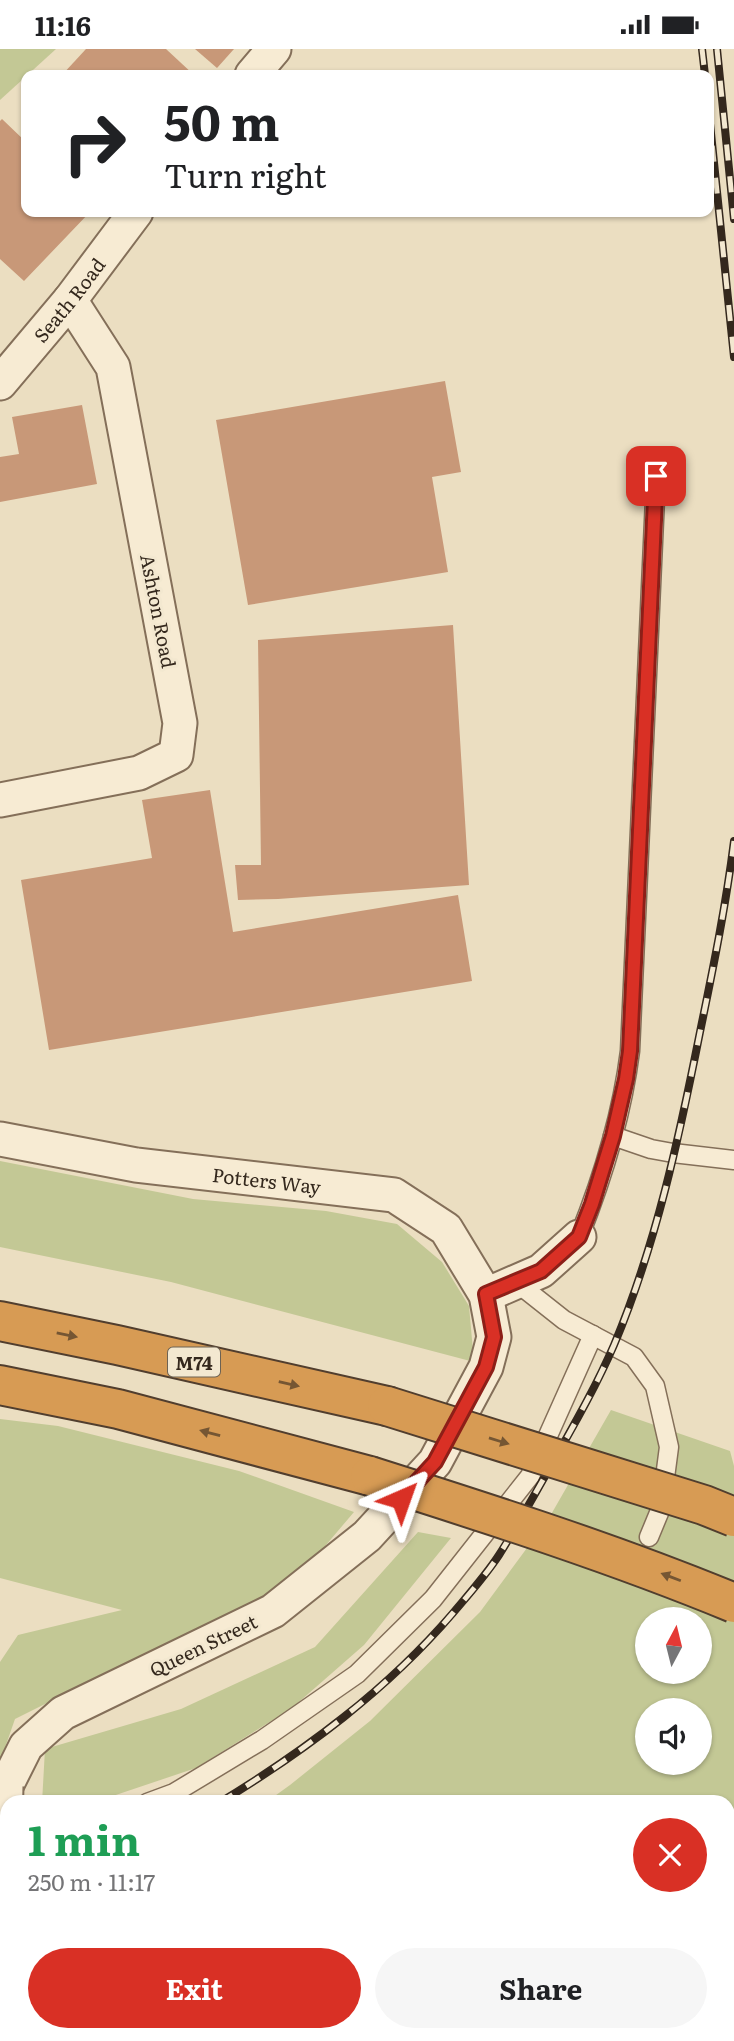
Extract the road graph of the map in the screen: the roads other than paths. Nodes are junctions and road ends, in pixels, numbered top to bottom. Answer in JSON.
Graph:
{"nodes":[{"id":1,"x":275,"y":49,"type":"edge"},
{"id":2,"x":256,"y":70,"type":"edge"},
{"id":3,"x":132,"y":217,"type":"edge"},
{"id":4,"x":69,"y":300,"type":"junction"},
{"id":5,"x":0,"y":383,"type":"edge"},
{"id":6,"x":656,"y":476,"type":"dead end"},
{"id":7,"x":0,"y":800,"type":"edge"},
{"id":8,"x":613,"y":1136,"type":"junction"},
{"id":9,"x":0,"y":1139,"type":"edge"},
{"id":10,"x":734,"y":1160,"type":"edge"},
{"id":11,"x":579,"y":1237,"type":"joint"},
{"id":12,"x":501,"y":1288,"type":"junction"},
{"id":13,"x":0,"y":1321,"type":"edge"},
{"id":14,"x":593,"y":1335,"type":"junction"},
{"id":15,"x":0,"y":1385,"type":"edge"},
{"id":16,"x":734,"y":1517,"type":"edge"},
{"id":17,"x":649,"y":1537,"type":"dead end"},
{"id":18,"x":734,"y":1603,"type":"edge"},
{"id":19,"x":6,"y":1795,"type":"edge"},
{"id":20,"x":169,"y":1795,"type":"edge"}],
"edges":[{"from":1,"to":2,"type":"street"},
{"from":3,"to":4,"type":"street","name":"Seath Road"},
{"from":4,"to":5,"type":"street","name":"Seath Road"},
{"from":4,"to":7,"type":"street","name":"Ashton Road"},
{"from":6,"to":8,"type":"lane"},
{"from":8,"to":10,"type":"lane"},
{"from":8,"to":11,"type":"lane"},
{"from":9,"to":12,"type":"street","name":"Potters Way"},
{"from":11,"to":12,"type":"street"},
{"from":12,"to":14,"type":"lane"},
{"from":12,"to":19,"type":"street","name":"Queen Street","bridge":true},
{"from":13,"to":16,"type":"highway","number":"M74","one_way":true,"bridge":true},
{"from":14,"to":17,"type":"lane"},
{"from":14,"to":20,"type":"lane"},
{"from":18,"to":15,"type":"highway","one_way":true,"bridge":true}]}
